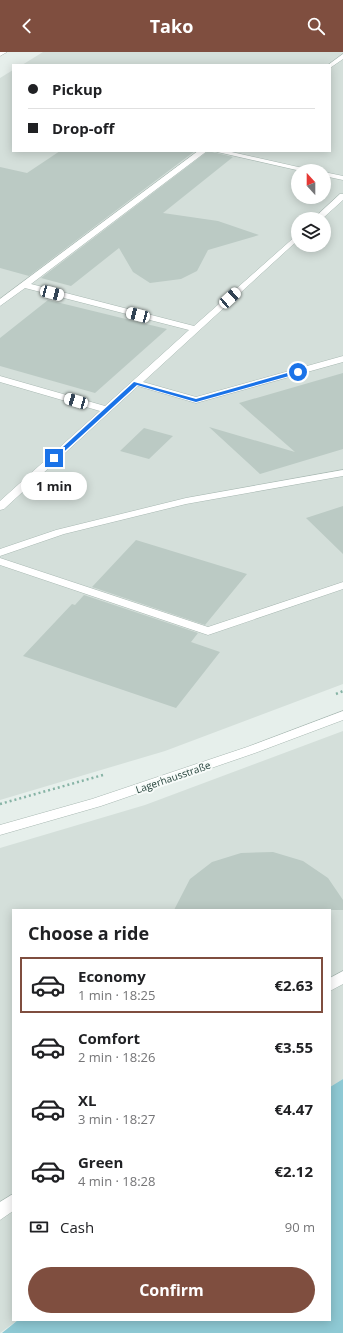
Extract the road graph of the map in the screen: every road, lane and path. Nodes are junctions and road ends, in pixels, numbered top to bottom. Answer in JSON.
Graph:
{"nodes":[{"id":1,"x":4,"y":52,"type":"edge"},
{"id":2,"x":0,"y":54,"type":"edge"},
{"id":3,"x":343,"y":56,"type":"edge"},
{"id":4,"x":331,"y":65,"type":"edge"},
{"id":5,"x":202,"y":152,"type":"edge"},
{"id":6,"x":222,"y":152,"type":"edge"},
{"id":7,"x":291,"y":167,"type":"edge"},
{"id":8,"x":331,"y":175,"type":"edge"},
{"id":9,"x":343,"y":178,"type":"edge"},
{"id":10,"x":343,"y":196,"type":"edge"},
{"id":11,"x":325,"y":212,"type":"edge"},
{"id":12,"x":291,"y":242,"type":"edge"},
{"id":13,"x":24,"y":285,"type":"junction"},
{"id":14,"x":0,"y":303,"type":"edge"},
{"id":15,"x":195,"y":329,"type":"junction"},
{"id":16,"x":343,"y":359,"type":"edge"},
{"id":17,"x":0,"y":379,"type":"edge"},
{"id":18,"x":136,"y":384,"type":"junction"},
{"id":19,"x":107,"y":410,"type":"junction"},
{"id":20,"x":343,"y":474,"type":"edge"},
{"id":21,"x":0,"y":507,"type":"edge"},
{"id":22,"x":0,"y":554,"type":"edge"},
{"id":23,"x":0,"y":561,"type":"edge"},
{"id":24,"x":343,"y":585,"type":"edge"},
{"id":25,"x":343,"y":691,"type":"edge"},
{"id":26,"x":329,"y":696,"type":"dead end"},
{"id":27,"x":343,"y":715,"type":"edge"},
{"id":28,"x":111,"y":772,"type":"dead end"},
{"id":29,"x":0,"y":804,"type":"edge"},
{"id":30,"x":0,"y":830,"type":"edge"},
{"id":31,"x":343,"y":977,"type":"edge"},
{"id":32,"x":331,"y":984,"type":"edge"},
{"id":33,"x":12,"y":1202,"type":"edge"},
{"id":34,"x":0,"y":1212,"type":"edge"}],
"edges":[{"from":1,"to":2,"type":"street"},
{"from":3,"to":4,"type":"street"},
{"from":5,"to":13,"type":"street"},
{"from":6,"to":7,"type":"street"},
{"from":8,"to":9,"type":"street"},
{"from":10,"to":11,"type":"street"},
{"from":12,"to":15,"type":"street"},
{"from":13,"to":14,"type":"street"},
{"from":13,"to":15,"type":"street"},
{"from":15,"to":18,"type":"street"},
{"from":16,"to":18,"type":"street"},
{"from":17,"to":19,"type":"street"},
{"from":18,"to":19,"type":"street"},
{"from":19,"to":21,"type":"street"},
{"from":20,"to":22,"type":"street"},
{"from":23,"to":24,"type":"street"},
{"from":25,"to":26,"type":"path"},
{"from":27,"to":30,"type":"street","name":"Lagerhausstraße"},
{"from":28,"to":29,"type":"path"},
{"from":31,"to":32,"type":"street"},
{"from":33,"to":34,"type":"street"}]}
